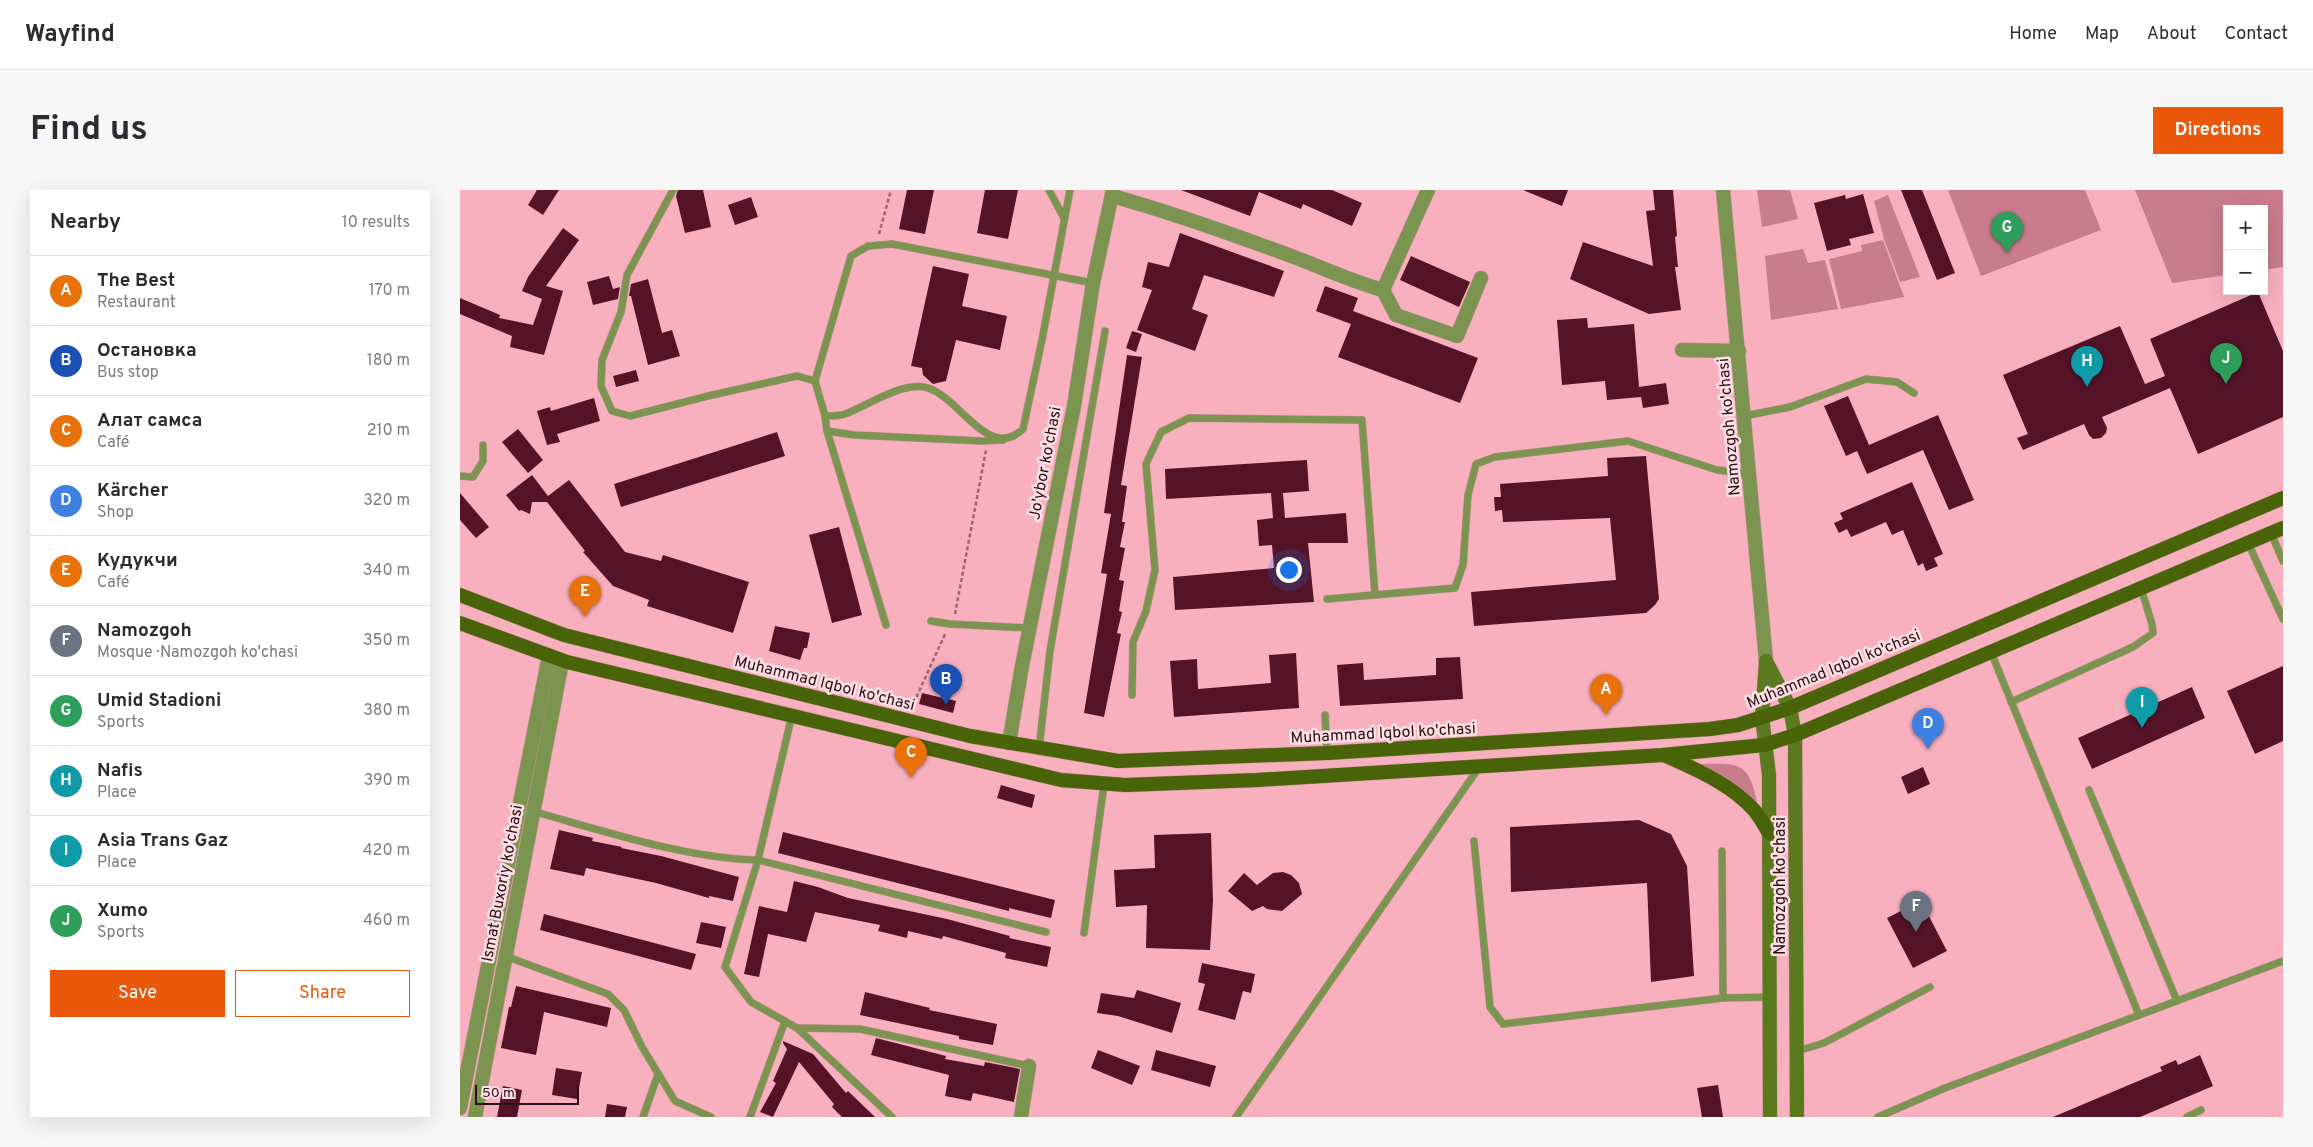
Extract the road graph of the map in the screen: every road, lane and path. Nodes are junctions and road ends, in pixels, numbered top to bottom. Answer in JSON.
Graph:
{"nodes":[{"id":1,"x":673,"y":190,"type":"edge"},
{"id":2,"x":891,"y":190,"type":"edge"},
{"id":3,"x":1050,"y":190,"type":"edge"},
{"id":4,"x":1070,"y":190,"type":"edge"},
{"id":5,"x":1428,"y":190,"type":"edge"},
{"id":6,"x":1723,"y":190,"type":"edge"},
{"id":7,"x":1113,"y":193,"type":"edge"},
{"id":8,"x":1065,"y":219,"type":"junction"},
{"id":9,"x":876,"y":246,"type":"junction"},
{"id":10,"x":1054,"y":276,"type":"junction"},
{"id":11,"x":1481,"y":278,"type":"dead end"},
{"id":12,"x":1093,"y":284,"type":"junction"},
{"id":13,"x":1383,"y":290,"type":"junction"},
{"id":14,"x":1105,"y":331,"type":"dead end"},
{"id":15,"x":1682,"y":350,"type":"dead end"},
{"id":16,"x":1739,"y":351,"type":"junction"},
{"id":17,"x":815,"y":381,"type":"junction"},
{"id":18,"x":1914,"y":393,"type":"dead end"},
{"id":19,"x":825,"y":416,"type":"junction"},
{"id":20,"x":1744,"y":416,"type":"junction"},
{"id":21,"x":827,"y":431,"type":"junction"},
{"id":22,"x":1003,"y":440,"type":"junction"},
{"id":23,"x":988,"y":441,"type":"junction"},
{"id":24,"x":483,"y":445,"type":"dead end"},
{"id":25,"x":1749,"y":474,"type":"junction"},
{"id":26,"x":460,"y":476,"type":"edge"},
{"id":27,"x":2283,"y":498,"type":"edge"},
{"id":28,"x":2277,"y":531,"type":"edge"},
{"id":29,"x":2248,"y":543,"type":"junction"},
{"id":30,"x":2283,"y":561,"type":"edge"},
{"id":31,"x":2141,"y":588,"type":"junction"},
{"id":32,"x":460,"y":595,"type":"edge"},
{"id":33,"x":1375,"y":595,"type":"junction"},
{"id":34,"x":1327,"y":599,"type":"dead end"},
{"id":35,"x":2283,"y":619,"type":"edge"},
{"id":36,"x":931,"y":621,"type":"dead end"},
{"id":37,"x":460,"y":622,"type":"edge"},
{"id":38,"x":950,"y":624,"type":"junction"},
{"id":39,"x":886,"y":625,"type":"dead end"},
{"id":40,"x":1030,"y":628,"type":"junction"},
{"id":41,"x":1991,"y":652,"type":"junction"},
{"id":42,"x":549,"y":656,"type":"junction"},
{"id":43,"x":1766,"y":661,"type":"junction"},
{"id":44,"x":567,"y":662,"type":"junction"},
{"id":45,"x":1132,"y":695,"type":"dead end"},
{"id":46,"x":2011,"y":702,"type":"junction"},
{"id":47,"x":1790,"y":708,"type":"junction"},
{"id":48,"x":792,"y":715,"type":"junction"},
{"id":49,"x":1325,"y":715,"type":"dead end"},
{"id":50,"x":1762,"y":716,"type":"junction"},
{"id":51,"x":907,"y":717,"type":"dead end"},
{"id":52,"x":1795,"y":736,"type":"junction"},
{"id":53,"x":1009,"y":743,"type":"junction"},
{"id":54,"x":1764,"y":745,"type":"junction"},
{"id":55,"x":1039,"y":749,"type":"junction"},
{"id":56,"x":1327,"y":753,"type":"junction"},
{"id":57,"x":1664,"y":755,"type":"junction"},
{"id":58,"x":1480,"y":766,"type":"junction"},
{"id":59,"x":1104,"y":784,"type":"junction"},
{"id":60,"x":2089,"y":790,"type":"dead end"},
{"id":61,"x":532,"y":811,"type":"junction"},
{"id":62,"x":1769,"y":833,"type":"junction"},
{"id":63,"x":1474,"y":841,"type":"dead end"},
{"id":64,"x":1722,"y":851,"type":"dead end"},
{"id":65,"x":758,"y":860,"type":"junction"},
{"id":66,"x":1046,"y":932,"type":"dead end"},
{"id":67,"x":1084,"y":933,"type":"dead end"},
{"id":68,"x":505,"y":956,"type":"junction"},
{"id":69,"x":2283,"y":961,"type":"edge"},
{"id":70,"x":1930,"y":987,"type":"dead end"},
{"id":71,"x":1770,"y":997,"type":"junction"},
{"id":72,"x":1723,"y":998,"type":"junction"},
{"id":73,"x":2177,"y":1001,"type":"junction"},
{"id":74,"x":2139,"y":1015,"type":"junction"},
{"id":75,"x":785,"y":1021,"type":"junction"},
{"id":76,"x":798,"y":1028,"type":"junction"},
{"id":77,"x":1797,"y":1051,"type":"junction"},
{"id":78,"x":1029,"y":1066,"type":"joint"},
{"id":79,"x":658,"y":1074,"type":"junction"},
{"id":80,"x":460,"y":1108,"type":"edge"},
{"id":81,"x":2201,"y":1110,"type":"dead end"},
{"id":82,"x":475,"y":1117,"type":"edge"},
{"id":83,"x":644,"y":1117,"type":"edge"},
{"id":84,"x":711,"y":1117,"type":"edge"},
{"id":85,"x":750,"y":1117,"type":"edge"},
{"id":86,"x":892,"y":1117,"type":"edge"},
{"id":87,"x":1021,"y":1117,"type":"edge"},
{"id":88,"x":1236,"y":1117,"type":"edge"},
{"id":89,"x":1770,"y":1117,"type":"edge"},
{"id":90,"x":1797,"y":1117,"type":"edge"},
{"id":91,"x":1878,"y":1117,"type":"edge"},
{"id":92,"x":2187,"y":1117,"type":"edge"}],
"edges":[{"from":1,"to":17,"type":"lane"},
{"from":2,"to":9,"type":"path"},
{"from":3,"to":8,"type":"lane"},
{"from":4,"to":8,"type":"lane"},
{"from":5,"to":13,"type":"street"},
{"from":6,"to":16,"type":"street","name":"Namozgoh ko'chasi"},
{"from":7,"to":12,"type":"street","name":"Jo'ybor ko'chasi"},
{"from":7,"to":13,"type":"street"},
{"from":8,"to":10,"type":"lane"},
{"from":9,"to":10,"type":"lane"},
{"from":9,"to":17,"type":"lane"},
{"from":10,"to":12,"type":"lane"},
{"from":10,"to":22,"type":"lane"},
{"from":11,"to":13,"type":"street"},
{"from":12,"to":40,"type":"street","name":"Jo'ybor ko'chasi"},
{"from":14,"to":55,"type":"lane"},
{"from":15,"to":16,"type":"street"},
{"from":16,"to":20,"type":"street","name":"Namozgoh ko'chasi"},
{"from":17,"to":19,"type":"lane"},
{"from":18,"to":20,"type":"lane"},
{"from":19,"to":21,"type":"lane"},
{"from":19,"to":22,"type":"lane"},
{"from":20,"to":25,"type":"street","name":"Namozgoh ko'chasi"},
{"from":21,"to":23,"type":"lane"},
{"from":21,"to":39,"type":"lane"},
{"from":22,"to":23,"type":"lane"},
{"from":23,"to":38,"type":"path"},
{"from":24,"to":26,"type":"lane"},
{"from":25,"to":33,"type":"lane"},
{"from":25,"to":43,"type":"street","name":"Namozgoh ko'chasi"},
{"from":27,"to":47,"type":"main road","name":"Muhammad Iqbol ko'chasi"},
{"from":28,"to":29,"type":"main road"},
{"from":28,"to":30,"type":"lane"},
{"from":29,"to":31,"type":"main road"},
{"from":29,"to":35,"type":"lane"},
{"from":31,"to":41,"type":"main road"},
{"from":31,"to":46,"type":"lane"},
{"from":32,"to":53,"type":"main road","name":"Muhammad Iqbol ko'chasi"},
{"from":33,"to":34,"type":"lane"},
{"from":33,"to":45,"type":"lane"},
{"from":36,"to":38,"type":"lane"},
{"from":37,"to":42,"type":"main road"},
{"from":38,"to":40,"type":"lane"},
{"from":38,"to":51,"type":"path"},
{"from":40,"to":53,"type":"street","name":"Jo'ybor ko'chasi"},
{"from":41,"to":46,"type":"lane"},
{"from":41,"to":52,"type":"main road"},
{"from":42,"to":44,"type":"main road"},
{"from":42,"to":80,"type":"street","name":"Ismat Buxoriy ko'chasi"},
{"from":43,"to":47,"type":"main road","name":"Namozgoh ko'chasi"},
{"from":43,"to":50,"type":"main road","name":"Namozgoh ko'chasi"},
{"from":44,"to":48,"type":"main road"},
{"from":44,"to":61,"type":"street","name":"Ismat Buxoriy ko'chasi"},
{"from":46,"to":74,"type":"lane"},
{"from":47,"to":50,"type":"main road","name":"Muhammad Iqbol ko'chasi"},
{"from":47,"to":52,"type":"main road","name":"Namozgoh ko'chasi"},
{"from":48,"to":59,"type":"main road"},
{"from":48,"to":65,"type":"lane"},
{"from":49,"to":56,"type":"lane"},
{"from":50,"to":54,"type":"main road","name":"Namozgoh ko'chasi"},
{"from":50,"to":56,"type":"main road","name":"Muhammad Iqbol ko'chasi"},
{"from":52,"to":54,"type":"main road"},
{"from":52,"to":77,"type":"main road","name":"Namozgoh ko'chasi"},
{"from":53,"to":55,"type":"main road","name":"Muhammad Iqbol ko'chasi"},
{"from":54,"to":57,"type":"main road"},
{"from":54,"to":62,"type":"main road","name":"Namozgoh ko'chasi"},
{"from":55,"to":56,"type":"main road","name":"Muhammad Iqbol ko'chasi"},
{"from":57,"to":58,"type":"main road"},
{"from":57,"to":62,"type":"main road"},
{"from":58,"to":59,"type":"main road"},
{"from":58,"to":88,"type":"lane"},
{"from":59,"to":67,"type":"lane"},
{"from":60,"to":73,"type":"lane"},
{"from":61,"to":65,"type":"lane"},
{"from":61,"to":68,"type":"street","name":"Ismat Buxoriy ko'chasi"},
{"from":62,"to":71,"type":"main road","name":"Namozgoh ko'chasi"},
{"from":63,"to":72,"type":"lane"},
{"from":64,"to":72,"type":"lane"},
{"from":65,"to":66,"type":"lane"},
{"from":65,"to":75,"type":"lane"},
{"from":68,"to":79,"type":"lane"},
{"from":68,"to":82,"type":"street","name":"Ismat Buxoriy ko'chasi"},
{"from":69,"to":73,"type":"lane"},
{"from":70,"to":77,"type":"lane"},
{"from":71,"to":72,"type":"lane"},
{"from":71,"to":89,"type":"main road","name":"Namozgoh ko'chasi"},
{"from":73,"to":74,"type":"lane"},
{"from":74,"to":91,"type":"lane"},
{"from":75,"to":76,"type":"lane"},
{"from":75,"to":85,"type":"lane"},
{"from":76,"to":78,"type":"lane"},
{"from":76,"to":86,"type":"lane"},
{"from":77,"to":90,"type":"main road","name":"Namozgoh ko'chasi"},
{"from":78,"to":87,"type":"street"},
{"from":79,"to":83,"type":"lane"},
{"from":79,"to":84,"type":"lane"},
{"from":81,"to":92,"type":"lane"}]}
